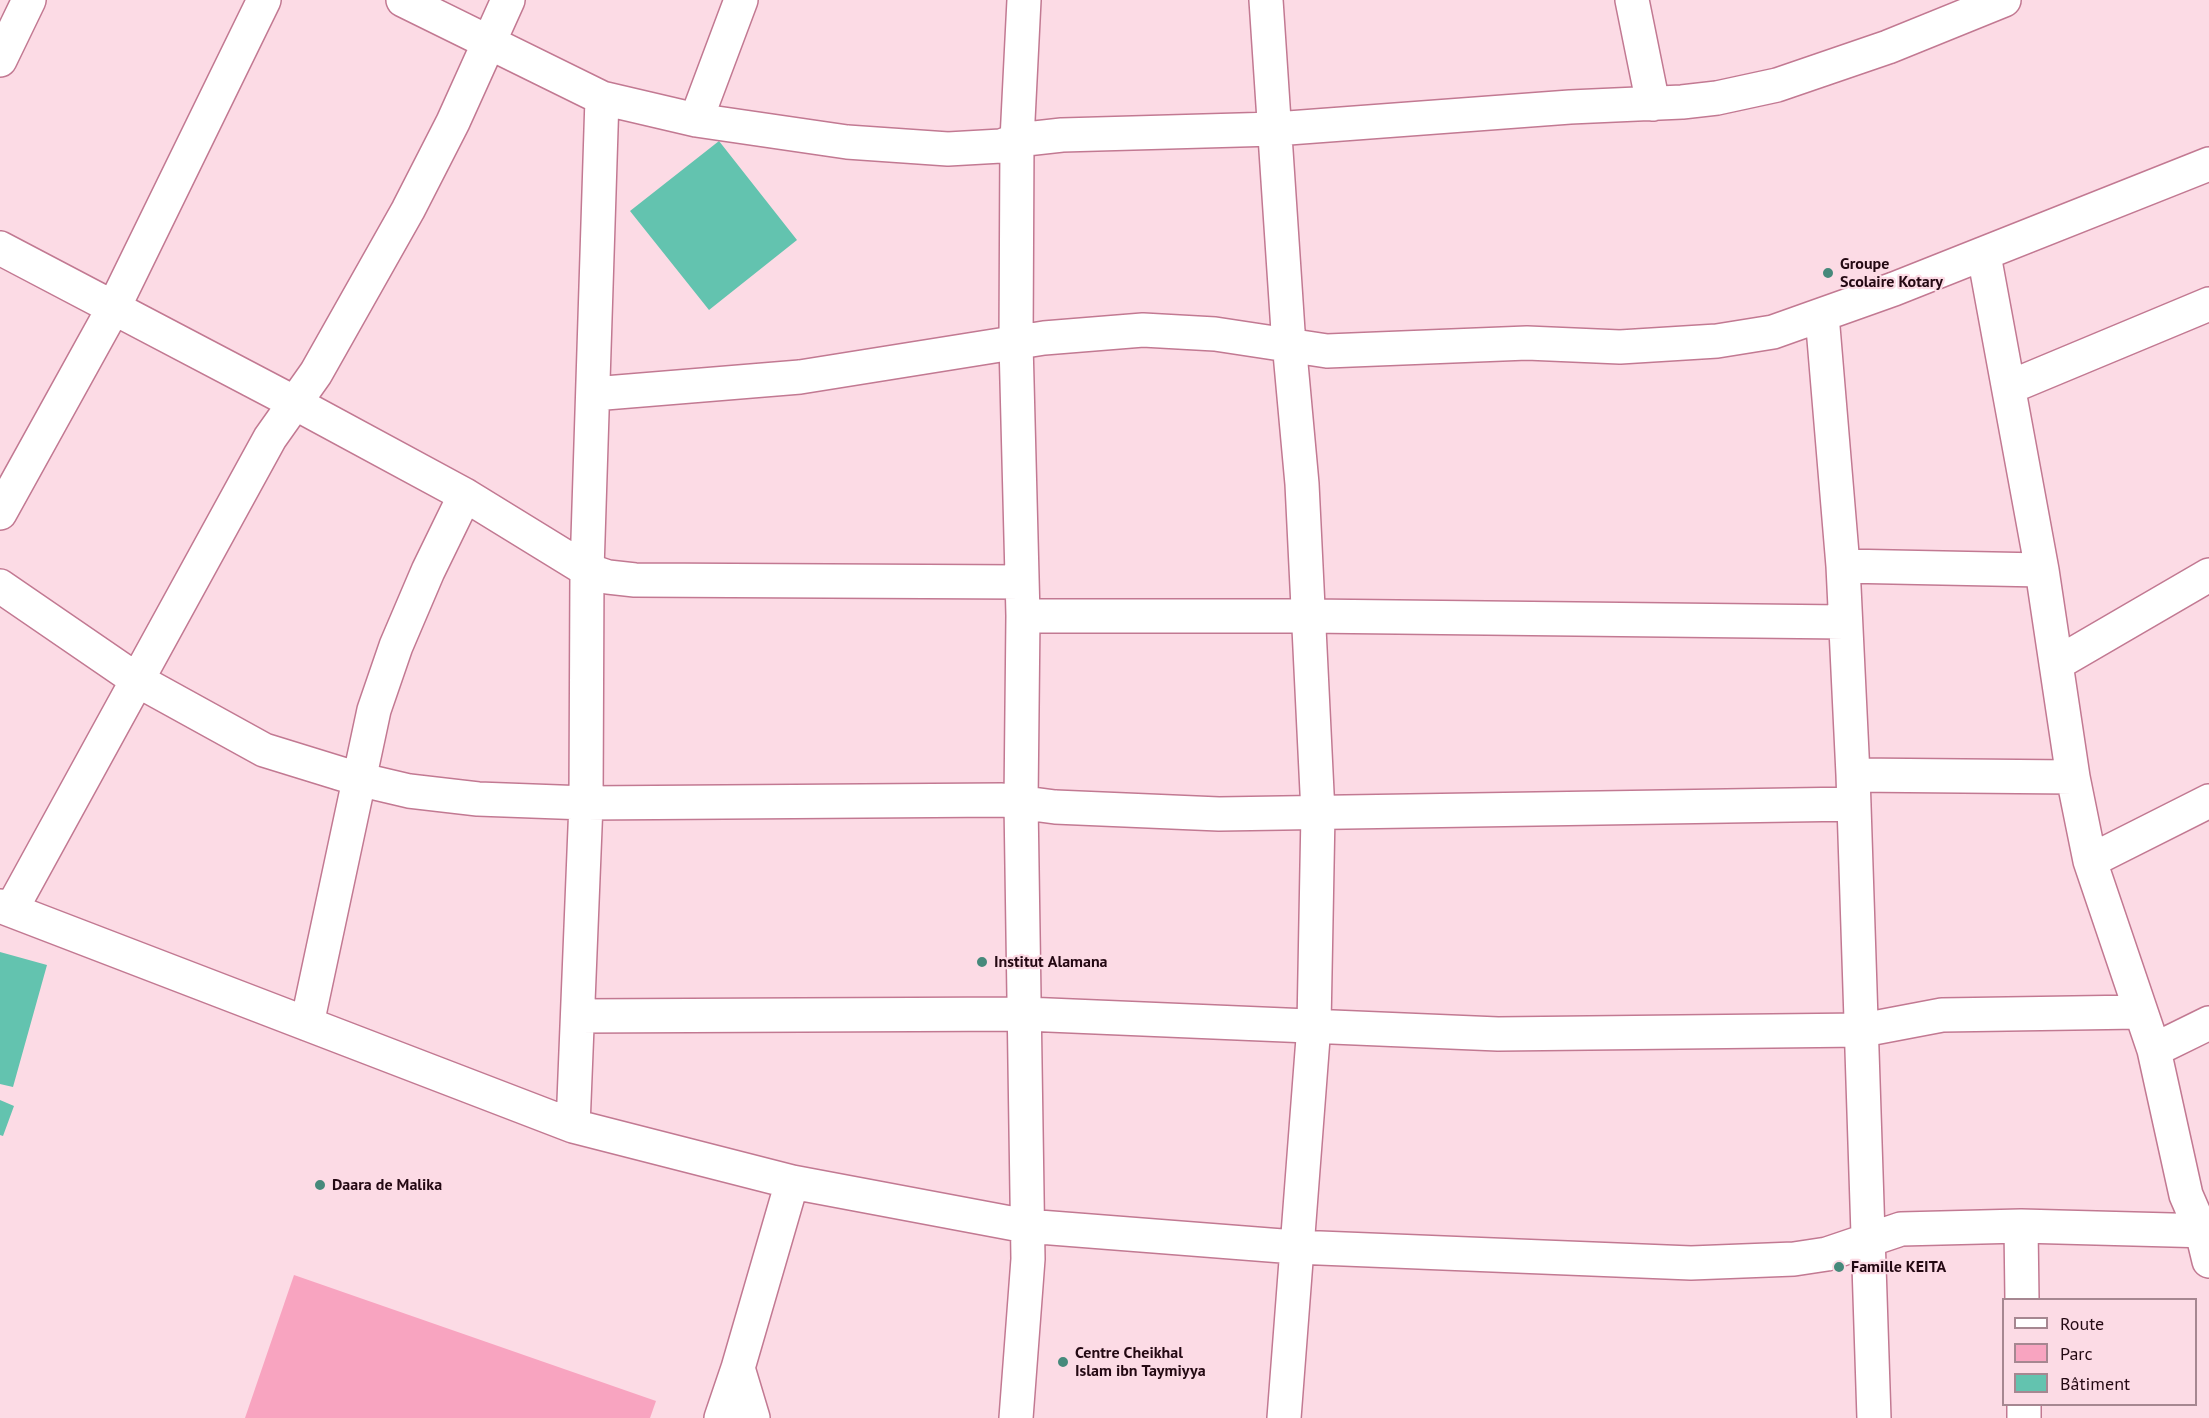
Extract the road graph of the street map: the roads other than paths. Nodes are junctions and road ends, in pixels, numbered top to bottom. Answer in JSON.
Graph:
{"nodes":[{"id":1,"x":29,"y":0,"type":"edge"},
{"id":2,"x":264,"y":0,"type":"edge"},
{"id":3,"x":403,"y":0,"type":"edge"},
{"id":4,"x":508,"y":0,"type":"edge"},
{"id":5,"x":741,"y":0,"type":"edge"},
{"id":6,"x":1023,"y":0,"type":"edge"},
{"id":7,"x":1266,"y":0,"type":"edge"},
{"id":8,"x":1632,"y":0,"type":"edge"},
{"id":9,"x":2004,"y":0,"type":"edge"},
{"id":10,"x":490,"y":42,"type":"junction"},
{"id":11,"x":0,"y":60,"type":"edge"},
{"id":12,"x":602,"y":98,"type":"junction"},
{"id":13,"x":1653,"y":104,"type":"junction"},
{"id":14,"x":696,"y":120,"type":"junction"},
{"id":15,"x":1275,"y":129,"type":"junction"},
{"id":16,"x":1017,"y":140,"type":"junction"},
{"id":17,"x":2209,"y":164,"type":"edge"},
{"id":18,"x":0,"y":248,"type":"edge"},
{"id":19,"x":1984,"y":255,"type":"junction"},
{"id":20,"x":2209,"y":304,"type":"edge"},
{"id":21,"x":114,"y":306,"type":"junction"},
{"id":22,"x":1822,"y":315,"type":"junction"},
{"id":23,"x":1016,"y":343,"type":"junction"},
{"id":24,"x":1290,"y":347,"type":"junction"},
{"id":25,"x":2010,"y":387,"type":"junction"},
{"id":26,"x":593,"y":394,"type":"junction"},
{"id":27,"x":293,"y":402,"type":"junction"},
{"id":28,"x":465,"y":495,"type":"junction"},
{"id":29,"x":0,"y":513,"type":"edge"},
{"id":30,"x":1843,"y":566,"type":"junction"},
{"id":31,"x":587,"y":570,"type":"junction"},
{"id":32,"x":2042,"y":570,"type":"junction"},
{"id":33,"x":2209,"y":575,"type":"edge"},
{"id":34,"x":1022,"y":582,"type":"junction"},
{"id":35,"x":0,"y":586,"type":"edge"},
{"id":36,"x":1023,"y":616,"type":"junction"},
{"id":37,"x":1308,"y":616,"type":"junction"},
{"id":38,"x":1845,"y":622,"type":"junction"},
{"id":39,"x":2055,"y":664,"type":"junction"},
{"id":40,"x":137,"y":680,"type":"junction"},
{"id":41,"x":2073,"y":777,"type":"junction"},
{"id":42,"x":358,"y":779,"type":"junction"},
{"id":43,"x":1854,"y":790,"type":"junction"},
{"id":44,"x":1021,"y":801,"type":"junction"},
{"id":45,"x":2209,"y":801,"type":"edge"},
{"id":46,"x":586,"y":803,"type":"junction"},
{"id":47,"x":1318,"y":813,"type":"junction"},
{"id":48,"x":2090,"y":861,"type":"junction"},
{"id":49,"x":6,"y":908,"type":"edge"},
{"id":50,"x":2139,"y":1012,"type":"junction"},
{"id":51,"x":1025,"y":1014,"type":"junction"},
{"id":52,"x":578,"y":1016,"type":"junction"},
{"id":53,"x":2209,"y":1023,"type":"edge"},
{"id":54,"x":307,"y":1024,"type":"junction"},
{"id":55,"x":1314,"y":1025,"type":"junction"},
{"id":56,"x":1863,"y":1030,"type":"junction"},
{"id":57,"x":2154,"y":1050,"type":"junction"},
{"id":58,"x":573,"y":1126,"type":"junction"},
{"id":59,"x":792,"y":1182,"type":"junction"},
{"id":60,"x":1026,"y":1226,"type":"junction"},
{"id":61,"x":2020,"y":1226,"type":"junction"},
{"id":62,"x":1870,"y":1239,"type":"junction"},
{"id":63,"x":2207,"y":1241,"type":"edge"},
{"id":64,"x":1295,"y":1247,"type":"junction"},
{"id":65,"x":2022,"y":1298,"type":"edge"},
{"id":66,"x":738,"y":1368,"type":"junction"},
{"id":67,"x":721,"y":1418,"type":"edge"},
{"id":68,"x":753,"y":1418,"type":"edge"},
{"id":69,"x":1016,"y":1418,"type":"edge"},
{"id":70,"x":1284,"y":1418,"type":"edge"},
{"id":71,"x":1874,"y":1418,"type":"edge"}],
"edges":[{"from":1,"to":11,"type":"street"},
{"from":2,"to":21,"type":"street"},
{"from":3,"to":10,"type":"street"},
{"from":4,"to":10,"type":"street"},
{"from":5,"to":14,"type":"street"},
{"from":6,"to":16,"type":"street"},
{"from":7,"to":15,"type":"street"},
{"from":8,"to":13,"type":"street"},
{"from":9,"to":13,"type":"street"},
{"from":10,"to":12,"type":"street"},
{"from":10,"to":27,"type":"street"},
{"from":12,"to":14,"type":"street"},
{"from":12,"to":26,"type":"street"},
{"from":13,"to":15,"type":"street"},
{"from":14,"to":16,"type":"street"},
{"from":15,"to":16,"type":"street"},
{"from":15,"to":24,"type":"street"},
{"from":16,"to":23,"type":"street"},
{"from":17,"to":19,"type":"street"},
{"from":18,"to":21,"type":"street"},
{"from":19,"to":22,"type":"street"},
{"from":19,"to":25,"type":"street"},
{"from":20,"to":25,"type":"street"},
{"from":21,"to":27,"type":"street"},
{"from":21,"to":29,"type":"street"},
{"from":22,"to":24,"type":"street"},
{"from":22,"to":30,"type":"street"},
{"from":23,"to":24,"type":"street"},
{"from":23,"to":26,"type":"street"},
{"from":23,"to":34,"type":"street"},
{"from":24,"to":37,"type":"street"},
{"from":25,"to":32,"type":"street"},
{"from":26,"to":31,"type":"street"},
{"from":27,"to":28,"type":"street"},
{"from":27,"to":40,"type":"street"},
{"from":28,"to":31,"type":"street"},
{"from":28,"to":42,"type":"street"},
{"from":30,"to":32,"type":"street"},
{"from":30,"to":38,"type":"street"},
{"from":31,"to":34,"type":"street"},
{"from":31,"to":46,"type":"street"},
{"from":32,"to":39,"type":"street"},
{"from":33,"to":39,"type":"street"},
{"from":34,"to":36,"type":"street"},
{"from":35,"to":40,"type":"street"},
{"from":36,"to":37,"type":"street"},
{"from":36,"to":44,"type":"street"},
{"from":37,"to":38,"type":"street"},
{"from":37,"to":47,"type":"street"},
{"from":38,"to":43,"type":"street"},
{"from":39,"to":41,"type":"street"},
{"from":40,"to":42,"type":"street"},
{"from":40,"to":49,"type":"street"},
{"from":41,"to":43,"type":"street"},
{"from":41,"to":48,"type":"street"},
{"from":42,"to":46,"type":"street"},
{"from":42,"to":54,"type":"street"},
{"from":43,"to":47,"type":"street"},
{"from":43,"to":56,"type":"street"},
{"from":44,"to":46,"type":"street"},
{"from":44,"to":47,"type":"street"},
{"from":44,"to":51,"type":"street"},
{"from":45,"to":48,"type":"street"},
{"from":46,"to":52,"type":"street"},
{"from":47,"to":55,"type":"street"},
{"from":48,"to":50,"type":"street"},
{"from":49,"to":54,"type":"street"},
{"from":50,"to":56,"type":"street"},
{"from":50,"to":57,"type":"street"},
{"from":51,"to":52,"type":"street"},
{"from":51,"to":55,"type":"street"},
{"from":51,"to":60,"type":"street"},
{"from":52,"to":58,"type":"street"},
{"from":53,"to":57,"type":"street"},
{"from":54,"to":58,"type":"street"},
{"from":55,"to":56,"type":"street"},
{"from":55,"to":64,"type":"street"},
{"from":56,"to":62,"type":"street"},
{"from":57,"to":63,"type":"street"},
{"from":58,"to":59,"type":"street"},
{"from":59,"to":60,"type":"street"},
{"from":59,"to":66,"type":"street"},
{"from":60,"to":64,"type":"street"},
{"from":60,"to":69,"type":"street"},
{"from":61,"to":62,"type":"street"},
{"from":61,"to":63,"type":"street"},
{"from":61,"to":65,"type":"street"},
{"from":62,"to":64,"type":"street"},
{"from":62,"to":71,"type":"street"},
{"from":64,"to":70,"type":"street"},
{"from":66,"to":67,"type":"street"},
{"from":66,"to":68,"type":"street"}]}
